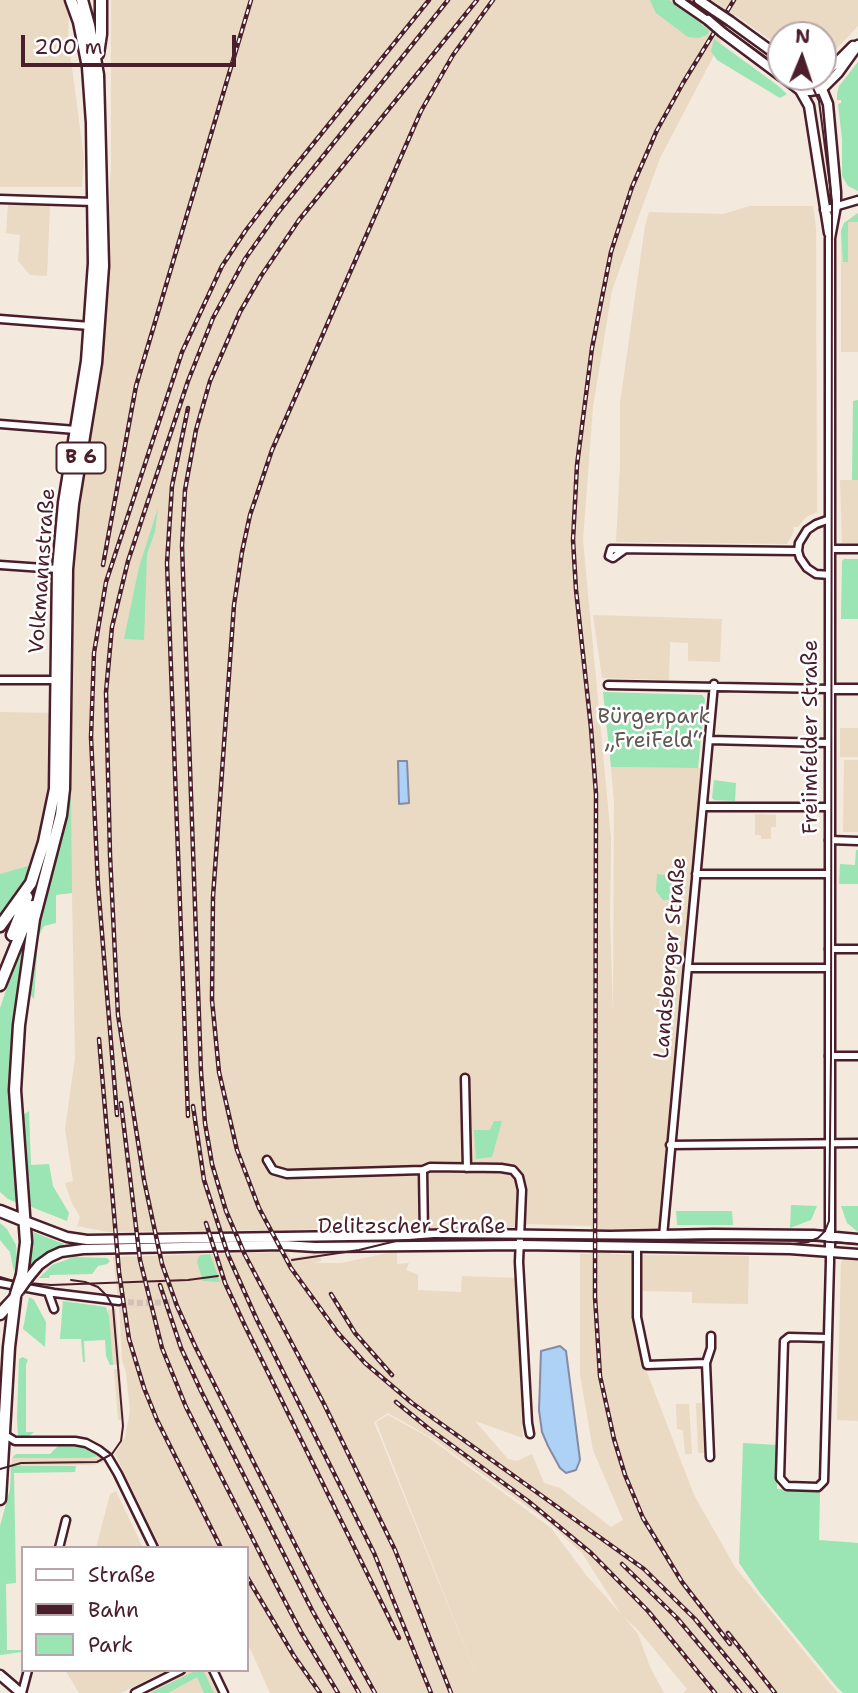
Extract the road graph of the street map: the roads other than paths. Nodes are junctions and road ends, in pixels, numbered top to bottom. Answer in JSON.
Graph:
{"nodes":[{"id":1,"x":71,"y":0,"type":"edge"},
{"id":2,"x":82,"y":0,"type":"edge"},
{"id":3,"x":102,"y":0,"type":"edge"},
{"id":4,"x":679,"y":0,"type":"edge"},
{"id":5,"x":699,"y":0,"type":"edge"},
{"id":6,"x":858,"y":43,"type":"edge"},
{"id":7,"x":767,"y":48,"type":"edge"},
{"id":8,"x":96,"y":61,"type":"junction"},
{"id":9,"x":837,"y":63,"type":"edge"},
{"id":10,"x":767,"y":65,"type":"edge"},
{"id":11,"x":837,"y":73,"type":"edge"},
{"id":12,"x":801,"y":91,"type":"edge"},
{"id":13,"x":814,"y":91,"type":"edge"},
{"id":14,"x":821,"y":91,"type":"edge"},
{"id":15,"x":809,"y":106,"type":"junction"},
{"id":16,"x":0,"y":199,"type":"edge"},
{"id":17,"x":858,"y":200,"type":"edge"},
{"id":18,"x":93,"y":202,"type":"junction"},
{"id":19,"x":836,"y":206,"type":"junction"},
{"id":20,"x":824,"y":210,"type":"junction"},
{"id":21,"x":830,"y":238,"type":"junction"},
{"id":22,"x":0,"y":319,"type":"edge"},
{"id":23,"x":90,"y":326,"type":"junction"},
{"id":24,"x":0,"y":424,"type":"edge"},
{"id":25,"x":76,"y":430,"type":"junction"},
{"id":26,"x":830,"y":519,"type":"junction"},
{"id":27,"x":830,"y":549,"type":"junction"},
{"id":28,"x":858,"y":549,"type":"edge"},
{"id":29,"x":624,"y":550,"type":"dead end"},
{"id":30,"x":798,"y":551,"type":"junction"},
{"id":31,"x":0,"y":565,"type":"edge"},
{"id":32,"x":58,"y":569,"type":"junction"},
{"id":33,"x":830,"y":575,"type":"junction"},
{"id":34,"x":0,"y":680,"type":"edge"},
{"id":35,"x":56,"y":680,"type":"junction"},
{"id":36,"x":608,"y":685,"type":"dead end"},
{"id":37,"x":714,"y":686,"type":"junction"},
{"id":38,"x":829,"y":689,"type":"junction"},
{"id":39,"x":858,"y":689,"type":"edge"},
{"id":40,"x":709,"y":740,"type":"junction"},
{"id":41,"x":829,"y":743,"type":"junction"},
{"id":42,"x":703,"y":807,"type":"junction"},
{"id":43,"x":829,"y":807,"type":"junction"},
{"id":44,"x":829,"y":840,"type":"junction"},
{"id":45,"x":858,"y":841,"type":"edge"},
{"id":46,"x":696,"y":874,"type":"junction"},
{"id":47,"x":829,"y":874,"type":"junction"},
{"id":48,"x":37,"y":883,"type":"junction"},
{"id":49,"x":0,"y":926,"type":"edge"},
{"id":50,"x":829,"y":949,"type":"junction"},
{"id":51,"x":858,"y":949,"type":"edge"},
{"id":52,"x":0,"y":964,"type":"edge"},
{"id":53,"x":688,"y":968,"type":"junction"},
{"id":54,"x":829,"y":968,"type":"junction"},
{"id":55,"x":0,"y":985,"type":"edge"},
{"id":56,"x":829,"y":1056,"type":"junction"},
{"id":57,"x":858,"y":1056,"type":"edge"},
{"id":58,"x":465,"y":1078,"type":"dead end"},
{"id":59,"x":829,"y":1143,"type":"junction"},
{"id":60,"x":858,"y":1143,"type":"edge"},
{"id":61,"x":670,"y":1145,"type":"junction"},
{"id":62,"x":267,"y":1160,"type":"dead end"},
{"id":63,"x":467,"y":1168,"type":"junction"},
{"id":64,"x":423,"y":1170,"type":"junction"},
{"id":65,"x":0,"y":1211,"type":"edge"},
{"id":66,"x":25,"y":1221,"type":"junction"},
{"id":67,"x":521,"y":1234,"type":"junction"},
{"id":68,"x":424,"y":1235,"type":"junction"},
{"id":69,"x":663,"y":1236,"type":"junction"},
{"id":70,"x":828,"y":1236,"type":"junction"},
{"id":71,"x":858,"y":1239,"type":"edge"},
{"id":72,"x":520,"y":1245,"type":"junction"},
{"id":73,"x":637,"y":1247,"type":"junction"},
{"id":74,"x":830,"y":1252,"type":"junction"},
{"id":75,"x":858,"y":1254,"type":"edge"},
{"id":76,"x":26,"y":1276,"type":"junction"},
{"id":77,"x":0,"y":1283,"type":"edge"},
{"id":78,"x":48,"y":1292,"type":"junction"},
{"id":79,"x":16,"y":1295,"type":"junction"},
{"id":80,"x":119,"y":1301,"type":"tunnel mouth"},
{"id":81,"x":54,"y":1309,"type":"dead end"},
{"id":82,"x":0,"y":1314,"type":"edge"},
{"id":83,"x":711,"y":1336,"type":"dead end"},
{"id":84,"x":828,"y":1338,"type":"junction"},
{"id":85,"x":706,"y":1363,"type":"junction"},
{"id":86,"x":5,"y":1434,"type":"junction"},
{"id":87,"x":530,"y":1434,"type":"dead end"},
{"id":88,"x":710,"y":1457,"type":"dead end"},
{"id":89,"x":0,"y":1499,"type":"edge"},
{"id":90,"x":66,"y":1520,"type":"dead end"},
{"id":91,"x":60,"y":1546,"type":"edge"},
{"id":92,"x":153,"y":1546,"type":"edge"},
{"id":93,"x":27,"y":1672,"type":"edge"},
{"id":94,"x":177,"y":1672,"type":"edge"},
{"id":95,"x":214,"y":1672,"type":"edge"},
{"id":96,"x":0,"y":1675,"type":"edge"},
{"id":97,"x":21,"y":1693,"type":"edge"},
{"id":98,"x":135,"y":1693,"type":"edge"},
{"id":99,"x":224,"y":1693,"type":"edge"}],
"edges":[{"from":1,"to":18,"type":"main road","name":"Volkmannstraße","number":"B 6"},
{"from":2,"to":8,"type":"main road","name":"Volkmannstraße","number":"B 6"},
{"from":3,"to":8,"type":"main road"},
{"from":4,"to":10,"type":"street","bridge":true},
{"from":5,"to":7,"type":"street","bridge":true},
{"from":6,"to":9,"type":"street"},
{"from":6,"to":11,"type":"street"},
{"from":8,"to":48,"type":"main road","name":"Volkmannstraße","number":"B 6"},
{"from":12,"to":15,"type":"street"},
{"from":13,"to":15,"type":"street"},
{"from":14,"to":19,"type":"street","name":"Freiimfelder Straße"},
{"from":15,"to":20,"type":"street","name":"Freiimfelder Straße"},
{"from":16,"to":18,"type":"street"},
{"from":17,"to":19,"type":"street"},
{"from":18,"to":23,"type":"main road","name":"Volkmannstraße","number":"B 6"},
{"from":19,"to":20,"type":"street"},
{"from":19,"to":21,"type":"street","name":"Freiimfelder Straße"},
{"from":20,"to":21,"type":"street","name":"Freiimfelder Straße"},
{"from":21,"to":26,"type":"street","name":"Freiimfelder Straße"},
{"from":22,"to":23,"type":"street"},
{"from":23,"to":25,"type":"main road","name":"Volkmannstraße","number":"B 6"},
{"from":24,"to":25,"type":"street"},
{"from":25,"to":32,"type":"main road","name":"Volkmannstraße","number":"B 6"},
{"from":26,"to":27,"type":"street","name":"Freiimfelder Straße"},
{"from":26,"to":30,"type":"street"},
{"from":27,"to":28,"type":"street"},
{"from":27,"to":33,"type":"street","name":"Freiimfelder Straße"},
{"from":29,"to":30,"type":"street"},
{"from":30,"to":33,"type":"street"},
{"from":31,"to":32,"type":"street"},
{"from":32,"to":35,"type":"main road","name":"Volkmannstraße","number":"B 6"},
{"from":33,"to":38,"type":"street","name":"Freiimfelder Straße"},
{"from":34,"to":35,"type":"street"},
{"from":35,"to":48,"type":"main road","name":"Volkmannstraße","number":"B 6"},
{"from":36,"to":37,"type":"street"},
{"from":37,"to":38,"type":"street"},
{"from":37,"to":40,"type":"street","name":"Landsberger Straße"},
{"from":38,"to":39,"type":"street"},
{"from":38,"to":41,"type":"street","name":"Freiimfelder Straße"},
{"from":40,"to":41,"type":"street"},
{"from":40,"to":42,"type":"street","name":"Landsberger Straße"},
{"from":41,"to":43,"type":"street","name":"Freiimfelder Straße"},
{"from":42,"to":43,"type":"street"},
{"from":42,"to":46,"type":"street","name":"Landsberger Straße"},
{"from":43,"to":44,"type":"street","name":"Freiimfelder Straße"},
{"from":44,"to":45,"type":"street"},
{"from":44,"to":47,"type":"street","name":"Freiimfelder Straße"},
{"from":46,"to":47,"type":"street"},
{"from":46,"to":53,"type":"street","name":"Landsberger Straße"},
{"from":47,"to":50,"type":"street","name":"Freiimfelder Straße"},
{"from":48,"to":49,"type":"main road","name":"Volkmannstraße","number":"B 6"},
{"from":48,"to":52,"type":"main road"},
{"from":48,"to":55,"type":"main road","number":"B 6"},
{"from":48,"to":66,"type":"main road"},
{"from":50,"to":51,"type":"street"},
{"from":50,"to":54,"type":"street","name":"Freiimfelder Straße"},
{"from":53,"to":54,"type":"street"},
{"from":53,"to":61,"type":"street","name":"Landsberger Straße"},
{"from":54,"to":56,"type":"street","name":"Freiimfelder Straße"},
{"from":56,"to":57,"type":"street"},
{"from":56,"to":59,"type":"street","name":"Freiimfelder Straße"},
{"from":58,"to":63,"type":"street"},
{"from":59,"to":60,"type":"street"},
{"from":59,"to":61,"type":"street"},
{"from":59,"to":70,"type":"street","name":"Freiimfelder Straße"},
{"from":61,"to":69,"type":"street","name":"Landsberger Straße"},
{"from":62,"to":64,"type":"street"},
{"from":63,"to":64,"type":"street"},
{"from":63,"to":67,"type":"street"},
{"from":64,"to":68,"type":"street"},
{"from":65,"to":66,"type":"main road"},
{"from":66,"to":68,"type":"street","name":"Delitzscher Straße"},
{"from":66,"to":76,"type":"main road"},
{"from":67,"to":68,"type":"street","name":"Delitzscher Straße"},
{"from":67,"to":69,"type":"street","name":"Delitzscher Straße"},
{"from":67,"to":72,"type":"street"},
{"from":69,"to":70,"type":"street","name":"Delitzscher Straße"},
{"from":70,"to":71,"type":"street","name":"Delitzscher Straße"},
{"from":70,"to":74,"type":"street"},
{"from":72,"to":73,"type":"street","name":"Delitzscher Straße"},
{"from":72,"to":76,"type":"street","name":"Delitzscher Straße"},
{"from":72,"to":87,"type":"street"},
{"from":73,"to":74,"type":"street","name":"Delitzscher Straße"},
{"from":73,"to":85,"type":"street"},
{"from":74,"to":75,"type":"street","name":"Delitzscher Straße"},
{"from":74,"to":84,"type":"street"},
{"from":76,"to":79,"type":"main road","bridge":true},
{"from":77,"to":78,"type":"street"},
{"from":78,"to":80,"type":"street"},
{"from":78,"to":81,"type":"street"},
{"from":79,"to":82,"type":"main road"},
{"from":79,"to":86,"type":"main road"},
{"from":83,"to":85,"type":"street"},
{"from":84,"to":84,"type":"street"},
{"from":85,"to":88,"type":"street"},
{"from":86,"to":89,"type":"main road"},
{"from":86,"to":92,"type":"street"},
{"from":90,"to":91,"type":"street"},
{"from":93,"to":97,"type":"street"},
{"from":94,"to":98,"type":"street"},
{"from":95,"to":99,"type":"street"},
{"from":96,"to":97,"type":"street"}]}
